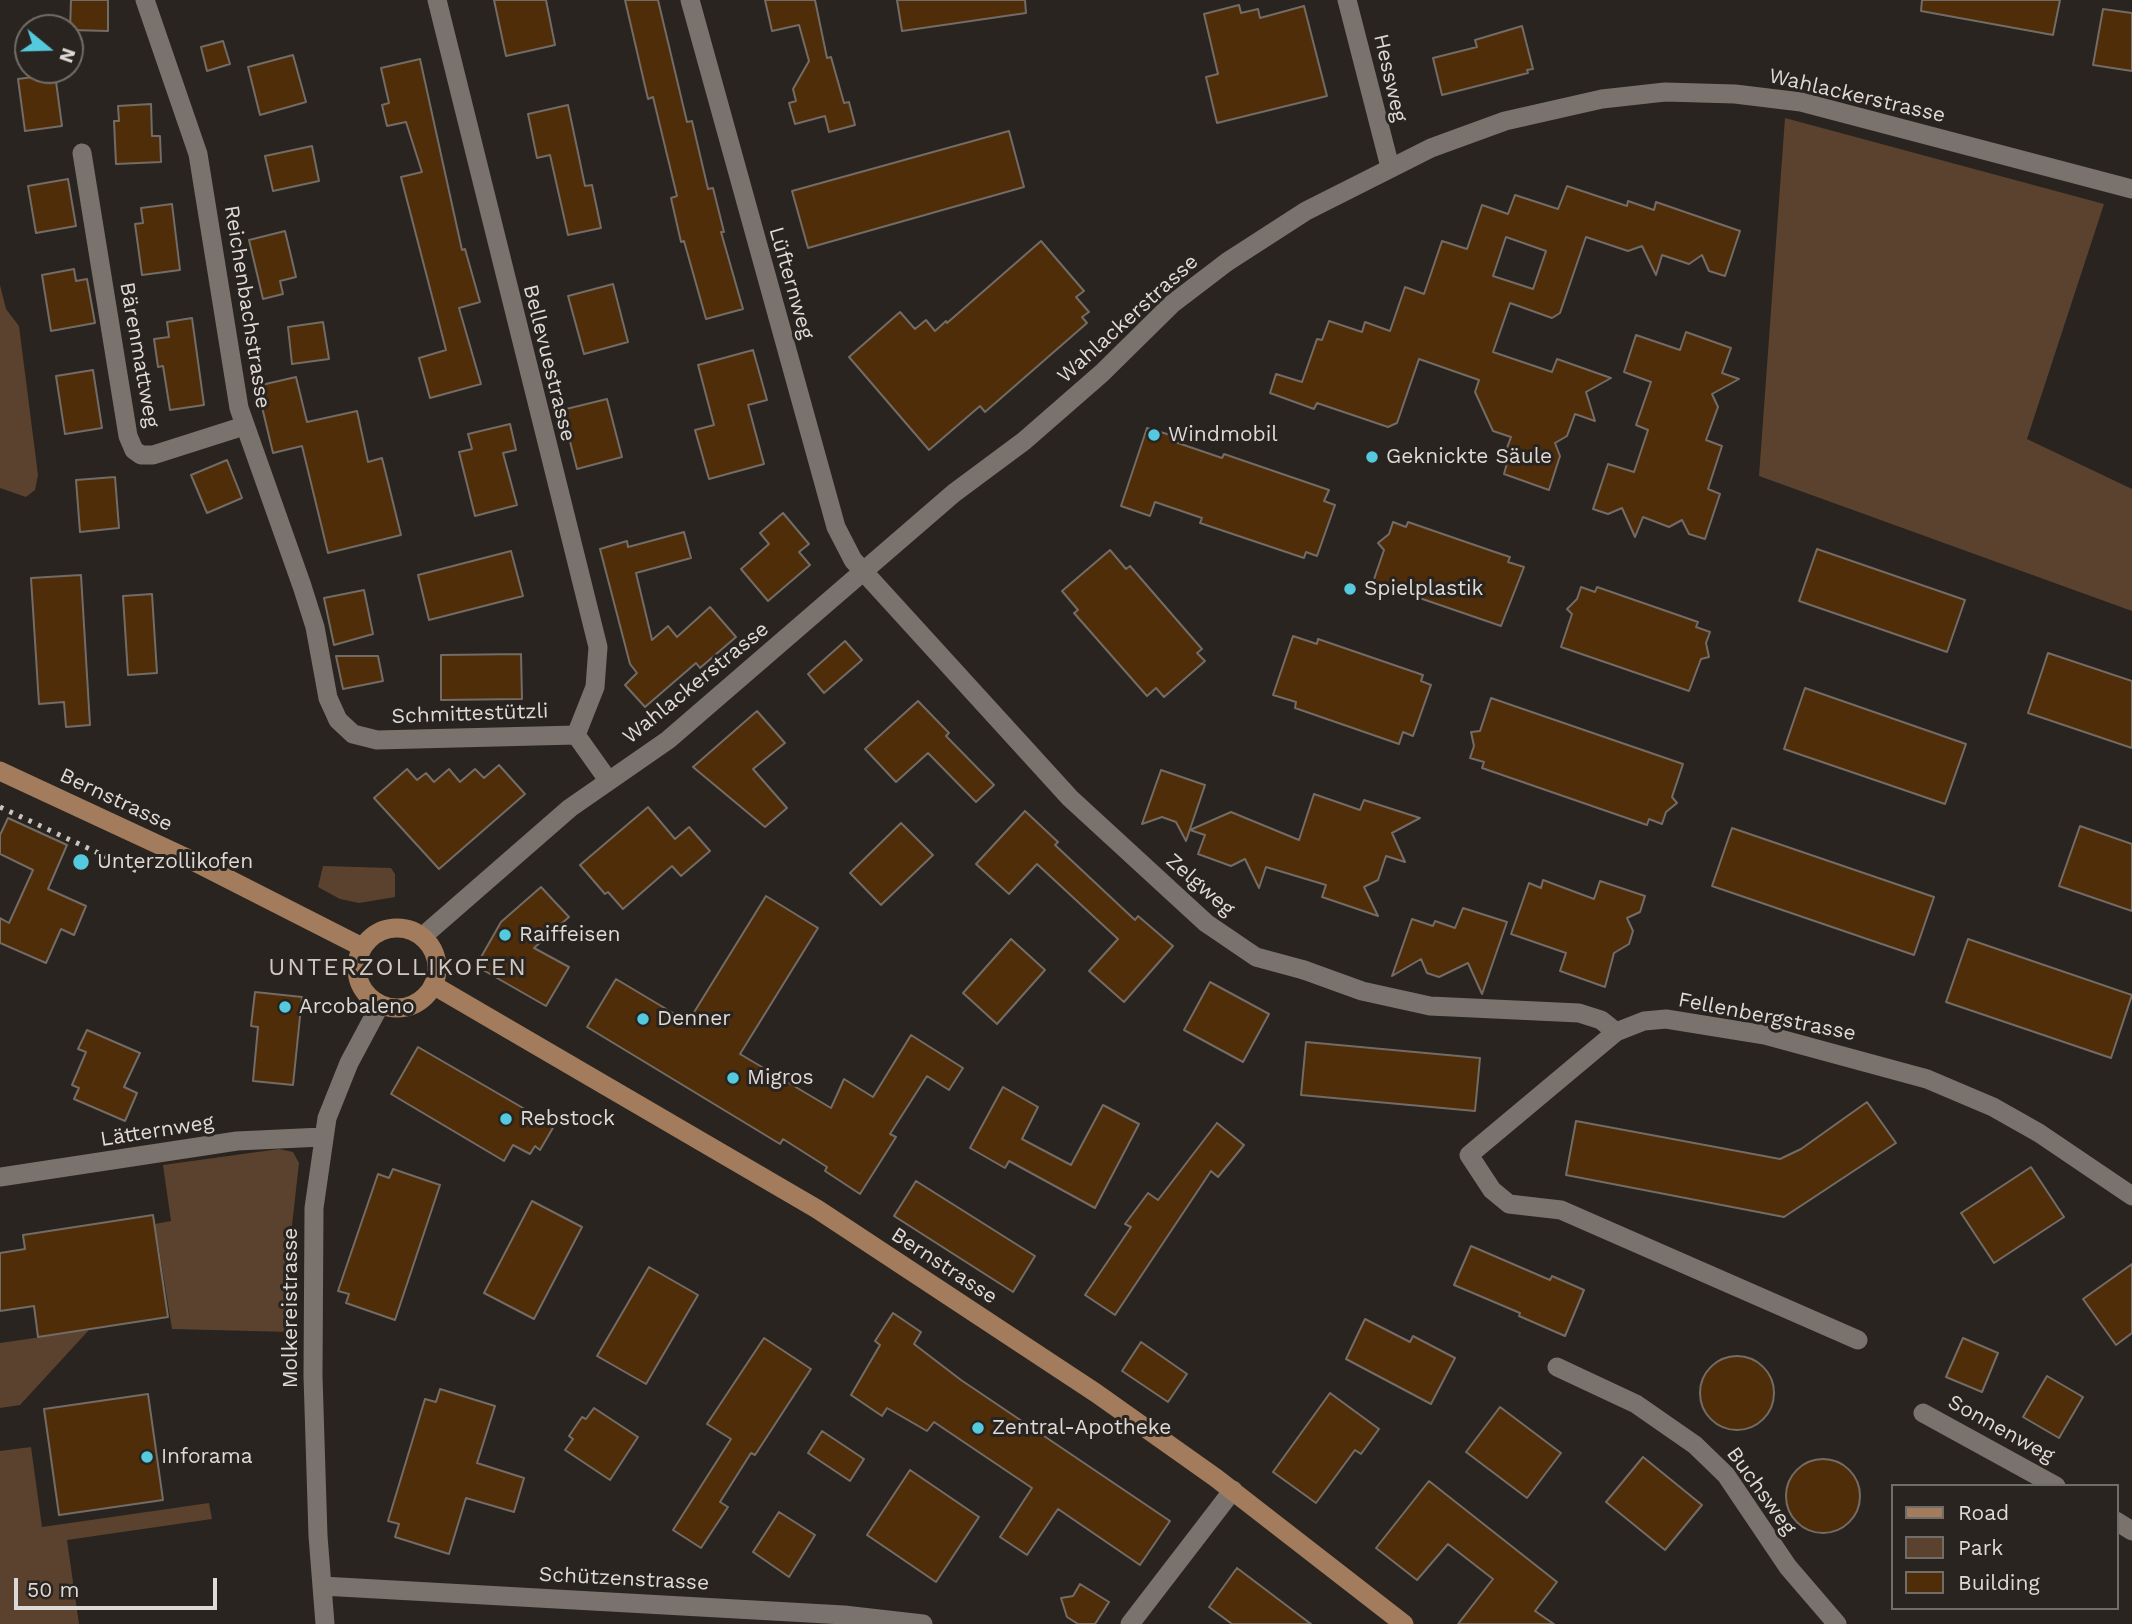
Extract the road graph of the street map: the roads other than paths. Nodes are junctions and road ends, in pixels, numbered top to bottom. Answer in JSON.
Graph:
{"nodes":[{"id":1,"x":145,"y":0,"type":"edge"},
{"id":2,"x":438,"y":0,"type":"edge"},
{"id":3,"x":690,"y":0,"type":"edge"},
{"id":4,"x":1347,"y":0,"type":"edge"},
{"id":5,"x":82,"y":153,"type":"dead end"},
{"id":6,"x":1390,"y":167,"type":"junction"},
{"id":7,"x":2132,"y":189,"type":"edge"},
{"id":8,"x":244,"y":426,"type":"junction"},
{"id":9,"x":862,"y":573,"type":"junction"},
{"id":10,"x":354,"y":734,"type":"joint"},
{"id":11,"x":576,"y":735,"type":"junction"},
{"id":12,"x":0,"y":771,"type":"edge"},
{"id":13,"x":608,"y":780,"type":"junction"},
{"id":14,"x":422,"y":937,"type":"junction"},
{"id":15,"x":362,"y":947,"type":"junction"},
{"id":16,"x":433,"y":985,"type":"junction"},
{"id":17,"x":380,"y":1005,"type":"junction"},
{"id":18,"x":1616,"y":1032,"type":"junction"},
{"id":19,"x":321,"y":1137,"type":"junction"},
{"id":20,"x":0,"y":1177,"type":"edge"},
{"id":21,"x":2132,"y":1196,"type":"edge"},
{"id":22,"x":1857,"y":1340,"type":"dead end"},
{"id":23,"x":1557,"y":1367,"type":"dead end"},
{"id":24,"x":1923,"y":1413,"type":"dead end"},
{"id":25,"x":2052,"y":1484,"type":"edge"},
{"id":26,"x":1233,"y":1490,"type":"junction"},
{"id":27,"x":322,"y":1586,"type":"junction"},
{"id":28,"x":326,"y":1624,"type":"edge"},
{"id":29,"x":923,"y":1624,"type":"edge"},
{"id":30,"x":1130,"y":1624,"type":"edge"},
{"id":31,"x":1404,"y":1624,"type":"edge"},
{"id":32,"x":1837,"y":1624,"type":"edge"}],
"edges":[{"from":1,"to":8,"type":"street","name":"Reichenbachstrasse"},
{"from":2,"to":11,"type":"street","name":"Bellevuestrasse"},
{"from":3,"to":9,"type":"street","name":"Lüfternweg"},
{"from":4,"to":6,"type":"street","name":"Hessweg"},
{"from":5,"to":8,"type":"street","name":"Bärenmattweg"},
{"from":6,"to":7,"type":"street","name":"Wahlackerstrasse"},
{"from":6,"to":9,"type":"street","name":"Wahlackerstrasse"},
{"from":8,"to":10,"type":"street","name":"Reichenbachstrasse"},
{"from":9,"to":13,"type":"street","name":"Wahlackerstrasse"},
{"from":9,"to":18,"type":"street","name":"Zelgweg"},
{"from":10,"to":11,"type":"street","name":"Schmittestützli"},
{"from":11,"to":13,"type":"street","name":"Schmittestützli"},
{"from":12,"to":15,"type":"main road","name":"Bernstrasse"},
{"from":13,"to":14,"type":"street","name":"Wahlackerstrasse"},
{"from":14,"to":15,"type":"main road"},
{"from":14,"to":16,"type":"main road"},
{"from":15,"to":17,"type":"main road"},
{"from":16,"to":17,"type":"main road"},
{"from":16,"to":26,"type":"main road","name":"Bernstrasse"},
{"from":17,"to":19,"type":"street","name":"Molkereistrasse"},
{"from":18,"to":21,"type":"street","name":"Fellenbergstrasse"},
{"from":18,"to":22,"type":"street","name":"Fellenbergstrasse"},
{"from":19,"to":20,"type":"street","name":"Lätternweg"},
{"from":19,"to":27,"type":"street","name":"Molkereistrasse"},
{"from":23,"to":32,"type":"street","name":"Buchsweg"},
{"from":24,"to":25,"type":"street","name":"Sonnenweg"},
{"from":26,"to":30,"type":"street"},
{"from":26,"to":31,"type":"main road","name":"Bernstrasse"},
{"from":27,"to":28,"type":"street","name":"Molkereistrasse"},
{"from":27,"to":29,"type":"street","name":"Schützenstrasse"}]}
